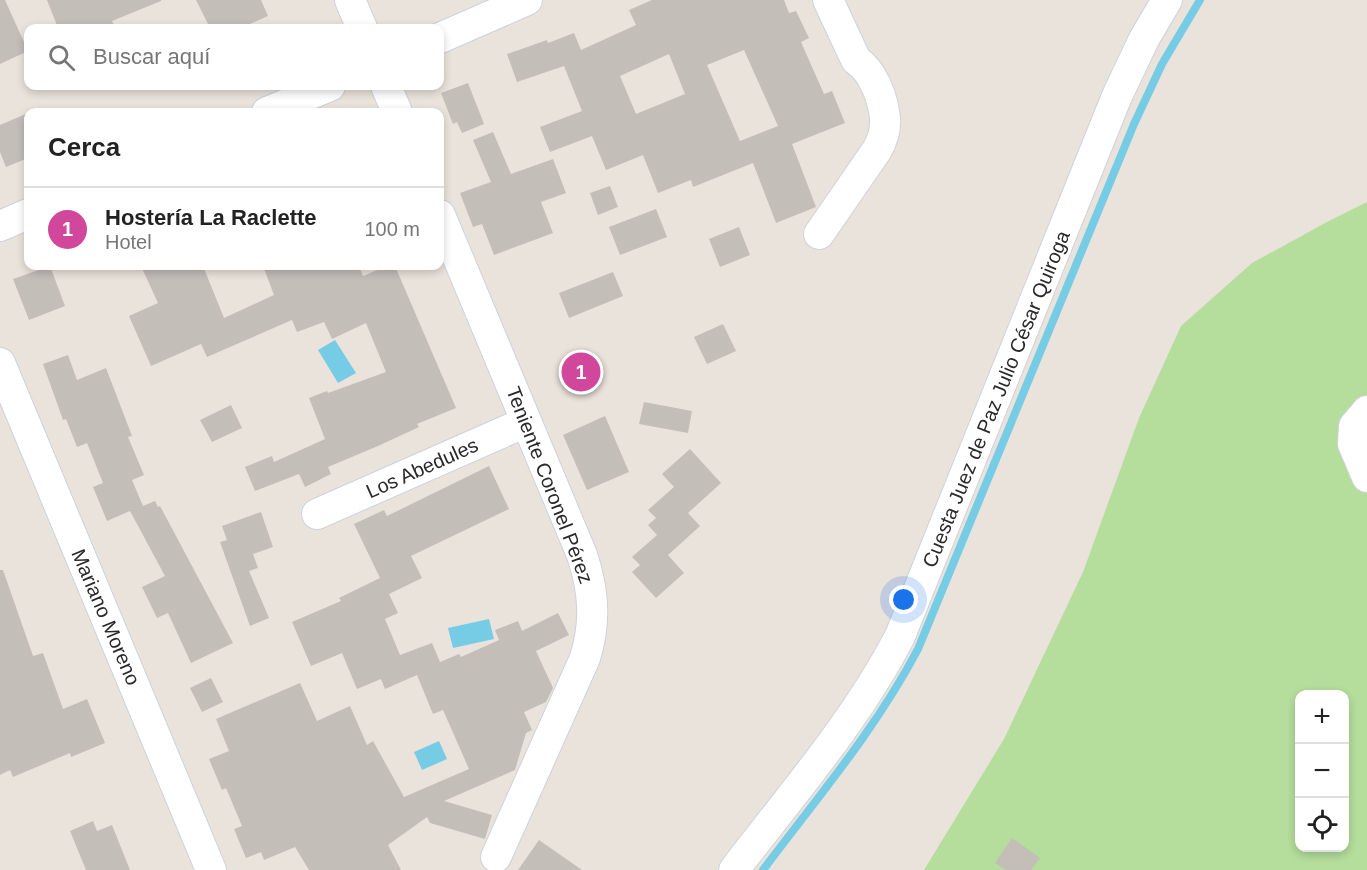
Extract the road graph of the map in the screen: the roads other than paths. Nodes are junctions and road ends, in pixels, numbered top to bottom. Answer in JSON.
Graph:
{"nodes":[{"id":1,"x":350,"y":0,"type":"edge"},
{"id":2,"x":527,"y":0,"type":"edge"},
{"id":3,"x":828,"y":0,"type":"edge"},
{"id":4,"x":1167,"y":0,"type":"edge"},
{"id":5,"x":360,"y":24,"type":"edge"},
{"id":6,"x":444,"y":36,"type":"edge"},
{"id":7,"x":320,"y":90,"type":"edge"},
{"id":8,"x":388,"y":90,"type":"edge"},
{"id":9,"x":277,"y":108,"type":"edge"},
{"id":10,"x":395,"y":108,"type":"edge"},
{"id":11,"x":24,"y":216,"type":"edge"},
{"id":12,"x":444,"y":224,"type":"edge"},
{"id":13,"x":0,"y":226,"type":"edge"},
{"id":14,"x":819,"y":234,"type":"dead end"},
{"id":15,"x":0,"y":363,"type":"edge"},
{"id":16,"x":1367,"y":411,"type":"edge"},
{"id":17,"x":526,"y":422,"type":"junction"},
{"id":18,"x":1367,"y":477,"type":"edge"},
{"id":19,"x":317,"y":514,"type":"dead end"},
{"id":20,"x":496,"y":857,"type":"dead end"},
{"id":21,"x":212,"y":870,"type":"edge"},
{"id":22,"x":734,"y":870,"type":"edge"}],
"edges":[{"from":1,"to":5,"type":"street"},
{"from":2,"to":6,"type":"street"},
{"from":3,"to":14,"type":"street"},
{"from":4,"to":22,"type":"street","name":"Cuesta Juez de Paz Julio César Quiroga"},
{"from":7,"to":9,"type":"street"},
{"from":8,"to":10,"type":"street"},
{"from":11,"to":13,"type":"street"},
{"from":12,"to":17,"type":"street","name":"Teniente Coronel Pérez"},
{"from":15,"to":21,"type":"street","name":"Mariano Moreno"},
{"from":16,"to":18,"type":"street"},
{"from":17,"to":19,"type":"street","name":"Los Abedules"},
{"from":17,"to":20,"type":"street","name":"Teniente Coronel Pérez"}]}
